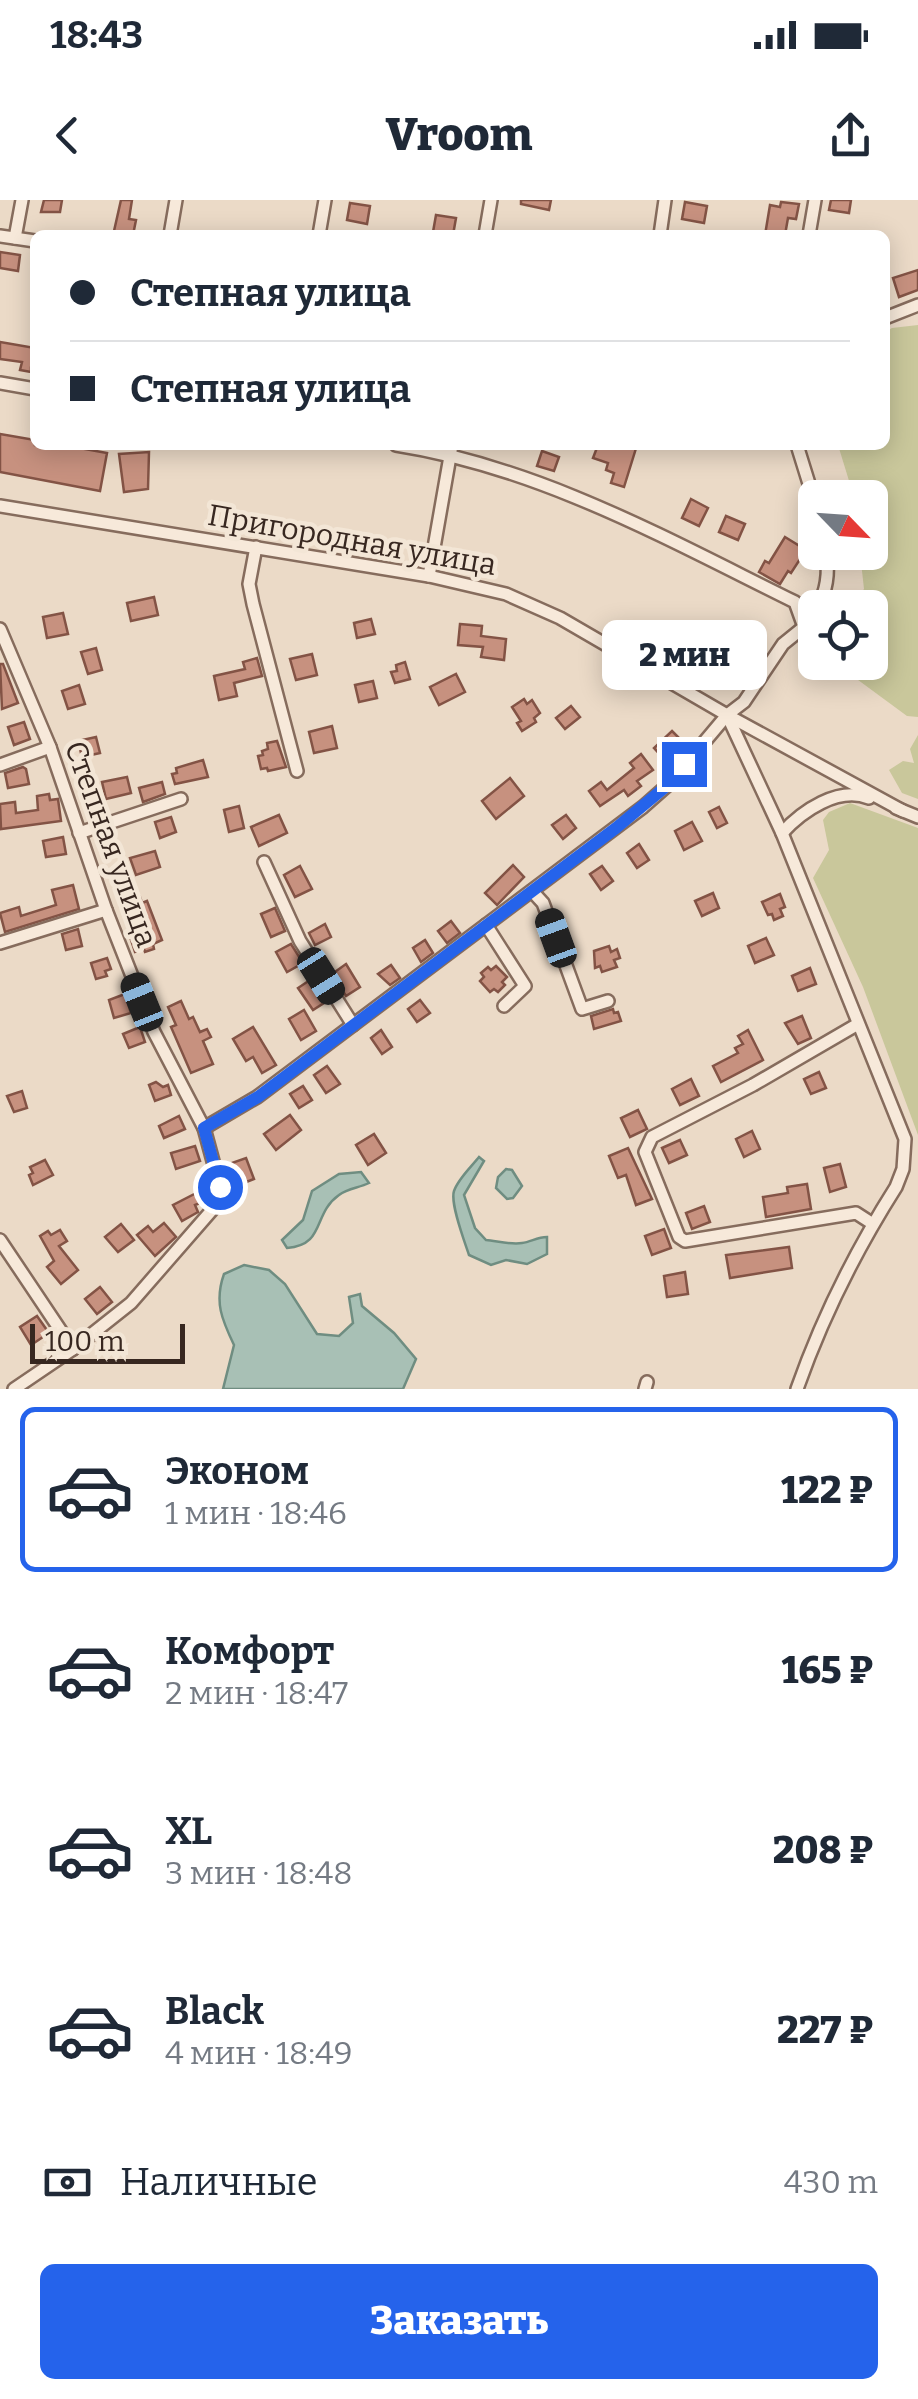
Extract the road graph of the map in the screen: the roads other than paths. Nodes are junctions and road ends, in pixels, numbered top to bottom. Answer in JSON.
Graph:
{"nodes":[{"id":1,"x":22,"y":200,"type":"edge"},
{"id":2,"x":176,"y":200,"type":"edge"},
{"id":3,"x":325,"y":200,"type":"edge"},
{"id":4,"x":491,"y":200,"type":"edge"},
{"id":5,"x":665,"y":200,"type":"edge"},
{"id":6,"x":814,"y":200,"type":"edge"},
{"id":7,"x":171,"y":230,"type":"edge"},
{"id":8,"x":321,"y":230,"type":"edge"},
{"id":9,"x":487,"y":230,"type":"edge"},
{"id":10,"x":661,"y":230,"type":"edge"},
{"id":11,"x":810,"y":230,"type":"edge"},
{"id":12,"x":0,"y":236,"type":"edge"},
{"id":13,"x":15,"y":238,"type":"junction"},
{"id":14,"x":30,"y":240,"type":"edge"},
{"id":15,"x":918,"y":305,"type":"edge"},
{"id":16,"x":890,"y":316,"type":"edge"},
{"id":17,"x":0,"y":384,"type":"edge"},
{"id":18,"x":30,"y":388,"type":"edge"},
{"id":19,"x":451,"y":450,"type":"edge"},
{"id":20,"x":454,"y":450,"type":"edge"},
{"id":21,"x":799,"y":450,"type":"edge"},
{"id":22,"x":808,"y":480,"type":"edge"},
{"id":23,"x":0,"y":506,"type":"edge"},
{"id":24,"x":256,"y":547,"type":"junction"},
{"id":25,"x":429,"y":576,"type":"junction"},
{"id":26,"x":798,"y":612,"type":"edge"},
{"id":27,"x":0,"y":628,"type":"edge"},
{"id":28,"x":798,"y":632,"type":"edge"},
{"id":29,"x":727,"y":715,"type":"junction"},
{"id":30,"x":50,"y":747,"type":"junction"},
{"id":31,"x":0,"y":766,"type":"edge"},
{"id":32,"x":298,"y":771,"type":"dead end"},
{"id":33,"x":180,"y":799,"type":"dead end"},
{"id":34,"x":903,"y":811,"type":"junction"},
{"id":35,"x":918,"y":817,"type":"edge"},
{"id":36,"x":80,"y":833,"type":"junction"},
{"id":37,"x":782,"y":834,"type":"junction"},
{"id":38,"x":264,"y":862,"type":"dead end"},
{"id":39,"x":532,"y":891,"type":"junction"},
{"id":40,"x":106,"y":910,"type":"junction"},
{"id":41,"x":486,"y":925,"type":"junction"},
{"id":42,"x":0,"y":943,"type":"edge"},
{"id":43,"x":608,"y":1001,"type":"dead end"},
{"id":44,"x":504,"y":1006,"type":"dead end"},
{"id":45,"x":858,"y":1024,"type":"junction"},
{"id":46,"x":353,"y":1026,"type":"junction"},
{"id":47,"x":204,"y":1128,"type":"junction"},
{"id":48,"x":918,"y":1157,"type":"edge"},
{"id":49,"x":904,"y":1158,"type":"junction"},
{"id":50,"x":873,"y":1224,"type":"junction"},
{"id":51,"x":0,"y":1240,"type":"edge"},
{"id":52,"x":15,"y":1265,"type":"junction"},
{"id":53,"x":0,"y":1268,"type":"edge"},
{"id":54,"x":73,"y":1349,"type":"junction"},
{"id":55,"x":14,"y":1389,"type":"edge"},
{"id":56,"x":798,"y":1389,"type":"edge"}],
"edges":[{"from":1,"to":13,"type":"street"},
{"from":2,"to":7,"type":"street"},
{"from":3,"to":8,"type":"street"},
{"from":4,"to":9,"type":"street"},
{"from":5,"to":10,"type":"street"},
{"from":6,"to":11,"type":"street"},
{"from":12,"to":13,"type":"street"},
{"from":13,"to":14,"type":"street"},
{"from":15,"to":16,"type":"street"},
{"from":17,"to":18,"type":"street"},
{"from":19,"to":25,"type":"street"},
{"from":20,"to":26,"type":"street"},
{"from":21,"to":22,"type":"street"},
{"from":23,"to":24,"type":"street","name":"Пригородная улица"},
{"from":24,"to":25,"type":"street","name":"Пригородная улица"},
{"from":24,"to":32,"type":"street"},
{"from":25,"to":29,"type":"street","name":"Пригородная улица"},
{"from":27,"to":30,"type":"street","name":"Степная улица"},
{"from":28,"to":29,"type":"street"},
{"from":29,"to":34,"type":"street","name":"Пригородная улица"},
{"from":29,"to":37,"type":"street"},
{"from":29,"to":39,"type":"street"},
{"from":30,"to":31,"type":"street"},
{"from":30,"to":36,"type":"street","name":"Степная улица"},
{"from":33,"to":36,"type":"street"},
{"from":34,"to":35,"type":"street"},
{"from":34,"to":37,"type":"street"},
{"from":36,"to":40,"type":"street","name":"Степная улица"},
{"from":37,"to":45,"type":"street"},
{"from":38,"to":46,"type":"street"},
{"from":39,"to":41,"type":"street"},
{"from":39,"to":43,"type":"street"},
{"from":40,"to":42,"type":"street"},
{"from":40,"to":47,"type":"street","name":"Степная улица"},
{"from":41,"to":44,"type":"street"},
{"from":41,"to":46,"type":"street"},
{"from":45,"to":49,"type":"street"},
{"from":45,"to":50,"type":"street"},
{"from":46,"to":47,"type":"street"},
{"from":47,"to":54,"type":"street","name":"Степная улица"},
{"from":48,"to":49,"type":"street"},
{"from":49,"to":50,"type":"street"},
{"from":50,"to":56,"type":"street"},
{"from":51,"to":52,"type":"street"},
{"from":52,"to":53,"type":"street"},
{"from":52,"to":54,"type":"street"},
{"from":54,"to":55,"type":"street","name":"Степная улица"}]}
